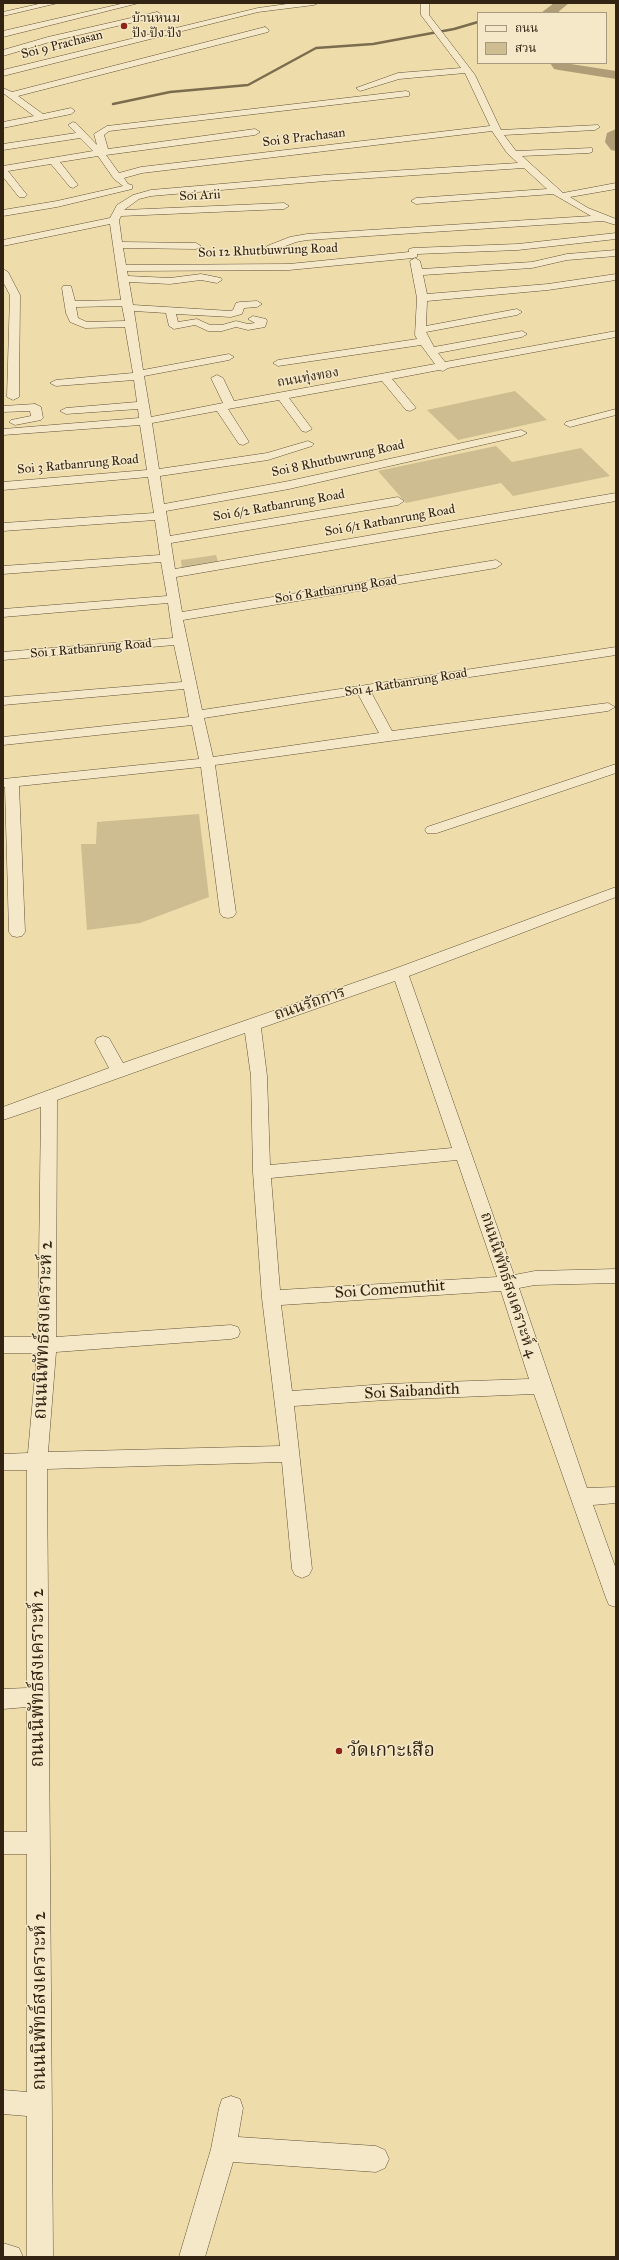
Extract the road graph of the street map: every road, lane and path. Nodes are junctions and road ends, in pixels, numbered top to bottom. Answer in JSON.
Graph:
{"nodes":[{"id":1,"x":54,"y":3,"type":"edge"},
{"id":2,"x":135,"y":3,"type":"edge"},
{"id":3,"x":314,"y":3,"type":"edge"},
{"id":4,"x":424,"y":3,"type":"edge"},
{"id":5,"x":88,"y":6,"type":"dead end"},
{"id":6,"x":36,"y":7,"type":"junction"},
{"id":7,"x":97,"y":12,"type":"junction"},
{"id":8,"x":157,"y":14,"type":"dead end"},
{"id":9,"x":7,"y":19,"type":"edge"},
{"id":10,"x":57,"y":22,"type":"junction"},
{"id":11,"x":23,"y":29,"type":"junction"},
{"id":12,"x":265,"y":30,"type":"dead end"},
{"id":13,"x":3,"y":34,"type":"edge"},
{"id":14,"x":4,"y":52,"type":"edge"},
{"id":15,"x":26,"y":67,"type":"junction"},
{"id":16,"x":467,"y":70,"type":"junction"},
{"id":17,"x":3,"y":73,"type":"edge"},
{"id":18,"x":398,"y":76,"type":"junction"},
{"id":19,"x":360,"y":88,"type":"dead end"},
{"id":20,"x":7,"y":92,"type":"edge"},
{"id":21,"x":346,"y":94,"type":"dead end"},
{"id":22,"x":406,"y":94,"type":"dead end"},
{"id":23,"x":71,"y":111,"type":"dead end"},
{"id":24,"x":42,"y":117,"type":"junction"},
{"id":25,"x":73,"y":125,"type":"dead end"},
{"id":26,"x":3,"y":126,"type":"edge"},
{"id":27,"x":595,"y":126,"type":"dead end"},
{"id":28,"x":496,"y":130,"type":"junction"},
{"id":29,"x":255,"y":132,"type":"dead end"},
{"id":30,"x":81,"y":135,"type":"junction"},
{"id":31,"x":3,"y":147,"type":"edge"},
{"id":32,"x":589,"y":150,"type":"dead end"},
{"id":33,"x":100,"y":153,"type":"junction"},
{"id":34,"x":513,"y":154,"type":"junction"},
{"id":35,"x":54,"y":161,"type":"junction"},
{"id":36,"x":526,"y":166,"type":"junction"},
{"id":37,"x":3,"y":170,"type":"edge"},
{"id":38,"x":117,"y":177,"type":"junction"},
{"id":39,"x":73,"y":185,"type":"dead end"},
{"id":40,"x":616,"y":186,"type":"edge"},
{"id":41,"x":132,"y":192,"type":"junction"},
{"id":42,"x":558,"y":193,"type":"junction"},
{"id":43,"x":22,"y":194,"type":"dead end"},
{"id":44,"x":416,"y":201,"type":"dead end"},
{"id":45,"x":284,"y":206,"type":"dead end"},
{"id":46,"x":3,"y":213,"type":"edge"},
{"id":47,"x":116,"y":216,"type":"junction"},
{"id":48,"x":602,"y":218,"type":"junction"},
{"id":49,"x":616,"y":222,"type":"edge"},
{"id":50,"x":616,"y":236,"type":"edge"},
{"id":51,"x":3,"y":243,"type":"edge"},
{"id":52,"x":118,"y":245,"type":"junction"},
{"id":53,"x":196,"y":246,"type":"dead end"},
{"id":54,"x":271,"y":248,"type":"dead end"},
{"id":55,"x":411,"y":250,"type":"junction"},
{"id":56,"x":616,"y":253,"type":"edge"},
{"id":57,"x":3,"y":272,"type":"edge"},
{"id":58,"x":417,"y":272,"type":"junction"},
{"id":59,"x":123,"y":273,"type":"junction"},
{"id":60,"x":285,"y":275,"type":"dead end"},
{"id":61,"x":616,"y":277,"type":"edge"},
{"id":62,"x":67,"y":288,"type":"dead end"},
{"id":63,"x":15,"y":295,"type":"junction"},
{"id":64,"x":3,"y":296,"type":"edge"},
{"id":65,"x":422,"y":298,"type":"junction"},
{"id":66,"x":70,"y":304,"type":"junction"},
{"id":67,"x":257,"y":304,"type":"dead end"},
{"id":68,"x":128,"y":306,"type":"junction"},
{"id":69,"x":170,"y":310,"type":"junction"},
{"id":70,"x":517,"y":312,"type":"dead end"},
{"id":71,"x":253,"y":319,"type":"dead end"},
{"id":72,"x":8,"y":321,"type":"edge"},
{"id":73,"x":131,"y":324,"type":"junction"},
{"id":74,"x":421,"y":330,"type":"junction"},
{"id":75,"x":522,"y":334,"type":"dead end"},
{"id":76,"x":616,"y":334,"type":"edge"},
{"id":77,"x":425,"y":341,"type":"junction"},
{"id":78,"x":431,"y":351,"type":"junction"},
{"id":79,"x":8,"y":353,"type":"edge"},
{"id":80,"x":229,"y":357,"type":"dead end"},
{"id":81,"x":278,"y":363,"type":"dead end"},
{"id":82,"x":443,"y":368,"type":"junction"},
{"id":83,"x":138,"y":375,"type":"junction"},
{"id":84,"x":217,"y":378,"type":"dead end"},
{"id":85,"x":386,"y":378,"type":"junction"},
{"id":86,"x":56,"y":383,"type":"dead end"},
{"id":87,"x":13,"y":397,"type":"dead end"},
{"id":88,"x":283,"y":397,"type":"junction"},
{"id":89,"x":143,"y":405,"type":"junction"},
{"id":90,"x":226,"y":407,"type":"junction"},
{"id":91,"x":410,"y":408,"type":"dead end"},
{"id":92,"x":3,"y":409,"type":"edge"},
{"id":93,"x":66,"y":411,"type":"dead end"},
{"id":94,"x":616,"y":412,"type":"edge"},
{"id":95,"x":146,"y":422,"type":"junction"},
{"id":96,"x":3,"y":423,"type":"edge"},
{"id":97,"x":570,"y":424,"type":"dead end"},
{"id":98,"x":306,"y":429,"type":"dead end"},
{"id":99,"x":3,"y":432,"type":"edge"},
{"id":100,"x":521,"y":433,"type":"dead end"},
{"id":101,"x":243,"y":442,"type":"dead end"},
{"id":102,"x":308,"y":444,"type":"dead end"},
{"id":103,"x":154,"y":473,"type":"junction"},
{"id":104,"x":3,"y":486,"type":"edge"},
{"id":105,"x":616,"y":497,"type":"edge"},
{"id":106,"x":398,"y":501,"type":"dead end"},
{"id":107,"x":161,"y":512,"type":"junction"},
{"id":108,"x":3,"y":527,"type":"edge"},
{"id":109,"x":165,"y":540,"type":"junction"},
{"id":110,"x":168,"y":558,"type":"junction"},
{"id":111,"x":496,"y":564,"type":"dead end"},
{"id":112,"x":3,"y":570,"type":"edge"},
{"id":113,"x":170,"y":574,"type":"junction"},
{"id":114,"x":174,"y":599,"type":"junction"},
{"id":115,"x":3,"y":613,"type":"edge"},
{"id":116,"x":176,"y":617,"type":"junction"},
{"id":117,"x":180,"y":641,"type":"junction"},
{"id":118,"x":616,"y":651,"type":"edge"},
{"id":119,"x":3,"y":656,"type":"edge"},
{"id":120,"x":189,"y":685,"type":"junction"},
{"id":121,"x":362,"y":689,"type":"junction"},
{"id":122,"x":3,"y":701,"type":"edge"},
{"id":123,"x":608,"y":707,"type":"dead end"},
{"id":124,"x":197,"y":717,"type":"junction"},
{"id":125,"x":388,"y":736,"type":"junction"},
{"id":126,"x":3,"y":741,"type":"edge"},
{"id":127,"x":207,"y":762,"type":"junction"},
{"id":128,"x":616,"y":768,"type":"edge"},
{"id":129,"x":8,"y":783,"type":"edge"},
{"id":130,"x":432,"y":830,"type":"dead end"},
{"id":131,"x":616,"y":892,"type":"edge"},
{"id":132,"x":228,"y":913,"type":"dead end"},
{"id":133,"x":17,"y":932,"type":"dead end"},
{"id":134,"x":400,"y":973,"type":"junction"},
{"id":135,"x":252,"y":1024,"type":"junction"},
{"id":136,"x":103,"y":1042,"type":"dead end"},
{"id":137,"x":119,"y":1071,"type":"junction"},
{"id":138,"x":49,"y":1098,"type":"junction"},
{"id":139,"x":3,"y":1114,"type":"edge"},
{"id":140,"x":463,"y":1153,"type":"junction"},
{"id":141,"x":262,"y":1172,"type":"junction"},
{"id":142,"x":616,"y":1276,"type":"edge"},
{"id":143,"x":508,"y":1282,"type":"junction"},
{"id":144,"x":271,"y":1298,"type":"junction"},
{"id":145,"x":231,"y":1332,"type":"dead end"},
{"id":146,"x":3,"y":1345,"type":"edge"},
{"id":147,"x":47,"y":1345,"type":"junction"},
{"id":148,"x":541,"y":1386,"type":"junction"},
{"id":149,"x":283,"y":1399,"type":"junction"},
{"id":150,"x":291,"y":1454,"type":"junction"},
{"id":151,"x":37,"y":1461,"type":"junction"},
{"id":152,"x":3,"y":1462,"type":"edge"},
{"id":153,"x":616,"y":1495,"type":"edge"},
{"id":154,"x":582,"y":1497,"type":"junction"},
{"id":155,"x":302,"y":1569,"type":"dead end"},
{"id":156,"x":616,"y":1598,"type":"edge"},
{"id":157,"x":36,"y":1697,"type":"junction"},
{"id":158,"x":3,"y":1699,"type":"edge"},
{"id":159,"x":3,"y":1842,"type":"edge"},
{"id":160,"x":40,"y":1843,"type":"junction"},
{"id":161,"x":3,"y":2102,"type":"edge"},
{"id":162,"x":40,"y":2106,"type":"junction"},
{"id":163,"x":231,"y":2108,"type":"dead end"},
{"id":164,"x":224,"y":2149,"type":"junction"},
{"id":165,"x":376,"y":2159,"type":"dead end"},
{"id":166,"x":3,"y":2256,"type":"edge"},
{"id":167,"x":10,"y":2257,"type":"edge"},
{"id":168,"x":40,"y":2257,"type":"edge"},
{"id":169,"x":192,"y":2257,"type":"edge"}],
"edges":[{"from":1,"to":6,"type":"street"},
{"from":2,"to":7,"type":"street"},
{"from":3,"to":15,"type":"street","name":"Soi 9 Prachasan"},
{"from":4,"to":16,"type":"street"},
{"from":5,"to":7,"type":"street"},
{"from":6,"to":9,"type":"street"},
{"from":6,"to":10,"type":"street"},
{"from":7,"to":10,"type":"street"},
{"from":8,"to":14,"type":"street"},
{"from":9,"to":11,"type":"street"},
{"from":10,"to":11,"type":"street"},
{"from":11,"to":13,"type":"street"},
{"from":12,"to":20,"type":"street"},
{"from":14,"to":15,"type":"street"},
{"from":15,"to":17,"type":"street","name":"Soi 9 Prachasan"},
{"from":16,"to":18,"type":"street"},
{"from":16,"to":28,"type":"street"},
{"from":18,"to":19,"type":"street"},
{"from":18,"to":21,"type":"street"},
{"from":20,"to":24,"type":"street"},
{"from":22,"to":33,"type":"street"},
{"from":23,"to":24,"type":"street"},
{"from":24,"to":26,"type":"street"},
{"from":25,"to":30,"type":"street"},
{"from":27,"to":28,"type":"street","name":"Soi 8 Prachasan"},
{"from":28,"to":34,"type":"street"},
{"from":28,"to":38,"type":"street","name":"Soi 8 Prachasan"},
{"from":29,"to":33,"type":"street"},
{"from":30,"to":31,"type":"street"},
{"from":30,"to":33,"type":"street"},
{"from":32,"to":34,"type":"street"},
{"from":33,"to":35,"type":"street"},
{"from":33,"to":38,"type":"street"},
{"from":34,"to":36,"type":"street"},
{"from":35,"to":37,"type":"street"},
{"from":35,"to":39,"type":"street"},
{"from":36,"to":41,"type":"street"},
{"from":36,"to":42,"type":"street"},
{"from":37,"to":43,"type":"street"},
{"from":38,"to":41,"type":"street"},
{"from":40,"to":42,"type":"street"},
{"from":41,"to":46,"type":"street"},
{"from":41,"to":47,"type":"street"},
{"from":42,"to":44,"type":"street"},
{"from":42,"to":48,"type":"street"},
{"from":45,"to":47,"type":"street","name":"Soi Arii"},
{"from":47,"to":51,"type":"street","name":"Soi Arii"},
{"from":47,"to":52,"type":"street"},
{"from":48,"to":49,"type":"street"},
{"from":48,"to":54,"type":"street"},
{"from":50,"to":55,"type":"street","name":"Soi 12 Rhutbuwrung Road"},
{"from":52,"to":53,"type":"street"},
{"from":52,"to":59,"type":"street"},
{"from":55,"to":58,"type":"street"},
{"from":55,"to":59,"type":"street","name":"Soi 12 Rhutbuwrung Road"},
{"from":56,"to":58,"type":"street"},
{"from":57,"to":63,"type":"street"},
{"from":58,"to":65,"type":"street"},
{"from":59,"to":60,"type":"street"},
{"from":59,"to":68,"type":"street"},
{"from":61,"to":65,"type":"street"},
{"from":62,"to":66,"type":"street"},
{"from":63,"to":64,"type":"street"},
{"from":63,"to":72,"type":"street"},
{"from":65,"to":74,"type":"street"},
{"from":66,"to":68,"type":"street"},
{"from":66,"to":73,"type":"street"},
{"from":67,"to":69,"type":"street"},
{"from":68,"to":69,"type":"street"},
{"from":68,"to":73,"type":"street"},
{"from":69,"to":71,"type":"street"},
{"from":70,"to":74,"type":"street"},
{"from":72,"to":79,"type":"street"},
{"from":73,"to":83,"type":"street"},
{"from":74,"to":77,"type":"street"},
{"from":75,"to":78,"type":"street"},
{"from":76,"to":82,"type":"street","name":"ถนนทุ่งทอง"},
{"from":77,"to":78,"type":"street"},
{"from":77,"to":81,"type":"street"},
{"from":78,"to":82,"type":"street"},
{"from":79,"to":87,"type":"street"},
{"from":80,"to":83,"type":"street"},
{"from":82,"to":85,"type":"street","name":"ถนนทุ่งทอง"},
{"from":83,"to":86,"type":"street"},
{"from":83,"to":89,"type":"street"},
{"from":84,"to":90,"type":"street"},
{"from":85,"to":88,"type":"street","name":"ถนนทุ่งทอง"},
{"from":85,"to":91,"type":"street"},
{"from":88,"to":90,"type":"street","name":"ถนนทุ่งทอง"},
{"from":88,"to":98,"type":"street"},
{"from":89,"to":93,"type":"street"},
{"from":89,"to":95,"type":"street"},
{"from":90,"to":95,"type":"street","name":"ถนนทุ่งทอง"},
{"from":90,"to":101,"type":"street"},
{"from":92,"to":96,"type":"street"},
{"from":94,"to":97,"type":"street"},
{"from":95,"to":99,"type":"street","name":"ถนนทุ่งทอง"},
{"from":95,"to":103,"type":"street"},
{"from":100,"to":107,"type":"street","name":"Soi 8 Rhutbuwrung Road"},
{"from":102,"to":103,"type":"street","name":"Soi 3 Ratbanrung Road"},
{"from":103,"to":104,"type":"street","name":"Soi 3 Ratbanrung Road"},
{"from":103,"to":107,"type":"street"},
{"from":105,"to":113,"type":"street","name":"Soi 6/1 Ratbanrung Road"},
{"from":106,"to":109,"type":"street","name":"Soi 6/2 Ratbanrung Road"},
{"from":107,"to":108,"type":"street","name":"Soi 8 Rhutbuwrung Road"},
{"from":107,"to":109,"type":"street"},
{"from":109,"to":110,"type":"street"},
{"from":110,"to":112,"type":"street"},
{"from":110,"to":113,"type":"street"},
{"from":111,"to":116,"type":"street","name":"Soi 6 Ratbanrung Road"},
{"from":113,"to":114,"type":"street"},
{"from":114,"to":115,"type":"street"},
{"from":114,"to":116,"type":"street"},
{"from":116,"to":117,"type":"street"},
{"from":117,"to":119,"type":"street","name":"Soi 1 Ratbanrung Road"},
{"from":117,"to":120,"type":"street"},
{"from":118,"to":121,"type":"street","name":"Soi 4 Ratbanrung Road"},
{"from":120,"to":122,"type":"street"},
{"from":120,"to":124,"type":"street"},
{"from":121,"to":124,"type":"street","name":"Soi 4 Ratbanrung Road"},
{"from":121,"to":125,"type":"street"},
{"from":123,"to":125,"type":"street"},
{"from":124,"to":126,"type":"street","name":"Soi 4 Ratbanrung Road"},
{"from":124,"to":127,"type":"street"},
{"from":125,"to":127,"type":"street"},
{"from":127,"to":129,"type":"street"},
{"from":127,"to":132,"type":"street"},
{"from":128,"to":130,"type":"street"},
{"from":129,"to":133,"type":"street"},
{"from":131,"to":134,"type":"street","name":"ถนนรัถการ"},
{"from":134,"to":135,"type":"street","name":"ถนนรัถการ"},
{"from":134,"to":140,"type":"street","name":"ถนนนิพัทธ์สงเคราะห์ 4"},
{"from":135,"to":137,"type":"street","name":"ถนนรัถการ"},
{"from":135,"to":141,"type":"street"},
{"from":136,"to":137,"type":"street"},
{"from":137,"to":138,"type":"street","name":"ถนนรัถการ"},
{"from":138,"to":139,"type":"street","name":"ถนนรัถการ"},
{"from":138,"to":147,"type":"street","name":"ถนนนิพัทธ์สงเคราะห์ 2"},
{"from":140,"to":141,"type":"street"},
{"from":140,"to":143,"type":"street","name":"ถนนนิพัทธ์สงเคราะห์ 4"},
{"from":141,"to":144,"type":"street"},
{"from":142,"to":143,"type":"street","name":"Soi Comemuthit"},
{"from":143,"to":144,"type":"street","name":"Soi Comemuthit"},
{"from":143,"to":148,"type":"street","name":"ถนนนิพัทธ์สงเคราะห์ 4"},
{"from":144,"to":149,"type":"street"},
{"from":145,"to":147,"type":"street"},
{"from":146,"to":147,"type":"street"},
{"from":147,"to":151,"type":"street","name":"ถนนนิพัทธ์สงเคราะห์ 2"},
{"from":148,"to":149,"type":"street","name":"Soi Saibandith"},
{"from":148,"to":154,"type":"street","name":"ถนนนิพัทธ์สงเคราะห์ 4"},
{"from":149,"to":150,"type":"street"},
{"from":150,"to":151,"type":"street"},
{"from":150,"to":155,"type":"street"},
{"from":151,"to":152,"type":"street"},
{"from":151,"to":157,"type":"street","name":"ถนนนิพัทธ์สงเคราะห์ 2"},
{"from":153,"to":154,"type":"street"},
{"from":154,"to":156,"type":"street","name":"ถนนนิพัทธ์สงเคราะห์ 4"},
{"from":157,"to":158,"type":"street"},
{"from":157,"to":160,"type":"street","name":"ถนนนิพัทธ์สงเคราะห์ 2"},
{"from":159,"to":160,"type":"street"},
{"from":160,"to":162,"type":"street","name":"ถนนนิพัทธ์สงเคราะห์ 2"},
{"from":161,"to":162,"type":"street"},
{"from":162,"to":168,"type":"street","name":"ถนนนิพัทธ์สงเคราะห์ 2"},
{"from":163,"to":164,"type":"street"},
{"from":164,"to":165,"type":"street"},
{"from":164,"to":169,"type":"street"},
{"from":166,"to":167,"type":"street"}]}
